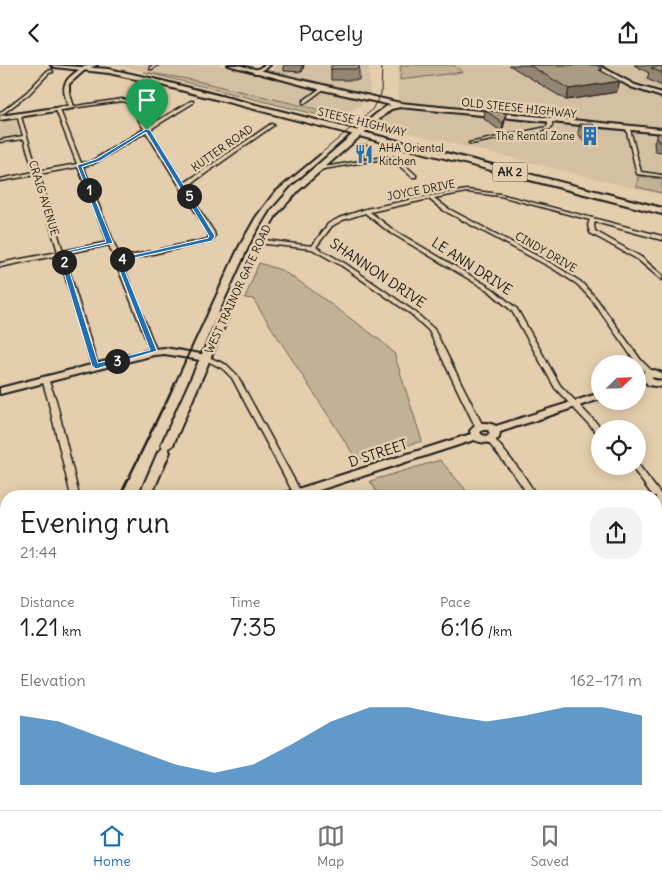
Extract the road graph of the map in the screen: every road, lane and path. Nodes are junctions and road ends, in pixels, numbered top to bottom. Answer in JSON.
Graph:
{"nodes":[{"id":1,"x":156,"y":65,"type":"edge"},
{"id":2,"x":231,"y":65,"type":"edge"},
{"id":3,"x":268,"y":65,"type":"edge"},
{"id":4,"x":594,"y":65,"type":"edge"},
{"id":5,"x":90,"y":66,"type":"edge"},
{"id":6,"x":53,"y":68,"type":"edge"},
{"id":7,"x":150,"y":68,"type":"dead end"},
{"id":8,"x":256,"y":72,"type":"junction"},
{"id":9,"x":323,"y":89,"type":"junction"},
{"id":10,"x":662,"y":95,"type":"edge"},
{"id":11,"x":361,"y":96,"type":"junction"},
{"id":12,"x":304,"y":101,"type":"dead end"},
{"id":13,"x":192,"y":102,"type":"dead end"},
{"id":14,"x":387,"y":103,"type":"junction"},
{"id":15,"x":405,"y":104,"type":"junction"},
{"id":16,"x":72,"y":107,"type":"junction"},
{"id":17,"x":58,"y":110,"type":"junction"},
{"id":18,"x":19,"y":115,"type":"junction"},
{"id":19,"x":378,"y":115,"type":"junction"},
{"id":20,"x":0,"y":117,"type":"edge"},
{"id":21,"x":550,"y":121,"type":"junction"},
{"id":22,"x":272,"y":125,"type":"dead end"},
{"id":23,"x":628,"y":129,"type":"junction"},
{"id":24,"x":147,"y":130,"type":"junction"},
{"id":25,"x":360,"y":130,"type":"junction"},
{"id":26,"x":662,"y":131,"type":"edge"},
{"id":27,"x":26,"y":137,"type":"junction"},
{"id":28,"x":0,"y":141,"type":"edge"},
{"id":29,"x":471,"y":143,"type":"dead end"},
{"id":30,"x":79,"y":166,"type":"junction"},
{"id":31,"x":318,"y":169,"type":"junction"},
{"id":32,"x":37,"y":173,"type":"junction"},
{"id":33,"x":414,"y":176,"type":"dead end"},
{"id":34,"x":662,"y":176,"type":"edge"},
{"id":35,"x":0,"y":180,"type":"edge"},
{"id":36,"x":183,"y":187,"type":"junction"},
{"id":37,"x":429,"y":197,"type":"junction"},
{"id":38,"x":662,"y":203,"type":"edge"},
{"id":39,"x":366,"y":211,"type":"junction"},
{"id":40,"x":662,"y":211,"type":"edge"},
{"id":41,"x":593,"y":219,"type":"junction"},
{"id":42,"x":662,"y":238,"type":"edge"},
{"id":43,"x":257,"y":241,"type":"junction"},
{"id":44,"x":110,"y":243,"type":"junction"},
{"id":45,"x":313,"y":248,"type":"junction"},
{"id":46,"x":61,"y":253,"type":"junction"},
{"id":47,"x":118,"y":260,"type":"junction"},
{"id":48,"x":0,"y":265,"type":"edge"},
{"id":49,"x":662,"y":278,"type":"edge"},
{"id":50,"x":154,"y":351,"type":"junction"},
{"id":51,"x":206,"y":358,"type":"junction"},
{"id":52,"x":96,"y":366,"type":"junction"},
{"id":53,"x":662,"y":376,"type":"edge"},
{"id":54,"x":649,"y":377,"type":"junction"},
{"id":55,"x":45,"y":379,"type":"junction"},
{"id":56,"x":646,"y":379,"type":"edge"},
{"id":57,"x":662,"y":384,"type":"edge"},
{"id":58,"x":0,"y":391,"type":"edge"},
{"id":59,"x":591,"y":399,"type":"edge"},
{"id":60,"x":574,"y":404,"type":"junction"},
{"id":61,"x":591,"y":422,"type":"edge"},
{"id":62,"x":478,"y":431,"type":"junction"},
{"id":63,"x":492,"y":435,"type":"junction"},
{"id":64,"x":642,"y":475,"type":"edge"},
{"id":65,"x":74,"y":490,"type":"edge"},
{"id":66,"x":147,"y":490,"type":"edge"},
{"id":67,"x":292,"y":490,"type":"edge"},
{"id":68,"x":309,"y":490,"type":"edge"},
{"id":69,"x":529,"y":490,"type":"edge"},
{"id":70,"x":653,"y":490,"type":"edge"}],
"edges":[{"from":1,"to":7,"type":"street"},
{"from":2,"to":8,"type":"main road","name":"OLD STEESE HIGHWAY"},
{"from":3,"to":8,"type":"street"},
{"from":4,"to":10,"type":"street"},
{"from":5,"to":6,"type":"highway","name":"STEESE HIGHWAY","number":"AK 2"},
{"from":5,"to":16,"type":"street"},
{"from":5,"to":25,"type":"highway","name":"STEESE HIGHWAY","number":"AK 2"},
{"from":6,"to":20,"type":"street"},
{"from":8,"to":9,"type":"main road","name":"OLD STEESE HIGHWAY"},
{"from":9,"to":11,"type":"main road","name":"OLD STEESE HIGHWAY"},
{"from":9,"to":12,"type":"street"},
{"from":11,"to":14,"type":"main road","name":"OLD STEESE HIGHWAY"},
{"from":11,"to":15,"type":"main road","name":"OLD STEESE HIGHWAY"},
{"from":13,"to":24,"type":"street"},
{"from":14,"to":15,"type":"main road","name":"OLD STEESE HIGHWAY"},
{"from":14,"to":19,"type":"main road","name":"WEST TRAINOR GATE ROAD"},
{"from":15,"to":19,"type":"main road","name":"WEST TRAINOR GATE ROAD"},
{"from":15,"to":21,"type":"main road","name":"OLD STEESE HIGHWAY"},
{"from":16,"to":17,"type":"street"},
{"from":16,"to":24,"type":"street"},
{"from":17,"to":18,"type":"street"},
{"from":17,"to":30,"type":"street"},
{"from":18,"to":20,"type":"street"},
{"from":18,"to":27,"type":"street","name":"CRAIG AVENUE"},
{"from":19,"to":25,"type":"main road","name":"WEST TRAINOR GATE ROAD"},
{"from":21,"to":23,"type":"main road","name":"OLD STEESE HIGHWAY"},
{"from":21,"to":29,"type":"street"},
{"from":22,"to":36,"type":"street","name":"KUTTER ROAD"},
{"from":23,"to":26,"type":"main road","name":"OLD STEESE HIGHWAY"},
{"from":23,"to":34,"type":"street"},
{"from":24,"to":30,"type":"street"},
{"from":24,"to":36,"type":"street"},
{"from":25,"to":31,"type":"main road","name":"WEST TRAINOR GATE ROAD"},
{"from":25,"to":38,"type":"highway","name":"STEESE HIGHWAY","number":"AK 2"},
{"from":25,"to":40,"type":"highway","name":"STEESE HIGHWAY","number":"AK 2"},
{"from":27,"to":28,"type":"street"},
{"from":27,"to":32,"type":"street","name":"CRAIG AVENUE"},
{"from":30,"to":32,"type":"street"},
{"from":30,"to":44,"type":"street"},
{"from":31,"to":33,"type":"street"},
{"from":31,"to":43,"type":"main road","name":"WEST TRAINOR GATE ROAD"},
{"from":32,"to":35,"type":"street"},
{"from":32,"to":46,"type":"street","name":"CRAIG AVENUE"},
{"from":36,"to":47,"type":"street"},
{"from":37,"to":39,"type":"street","name":"JOYCE DRIVE"},
{"from":37,"to":41,"type":"street","name":"JOYCE DRIVE"},
{"from":37,"to":54,"type":"street","name":"CINDY DRIVE"},
{"from":39,"to":45,"type":"street","name":"JOYCE DRIVE"},
{"from":39,"to":60,"type":"street","name":"LE ANN DRIVE"},
{"from":41,"to":42,"type":"street","name":"JOYCE DRIVE"},
{"from":41,"to":49,"type":"street"},
{"from":43,"to":45,"type":"street","name":"SHANNON DRIVE"},
{"from":43,"to":51,"type":"main road","name":"WEST TRAINOR GATE ROAD"},
{"from":44,"to":46,"type":"street"},
{"from":44,"to":47,"type":"street"},
{"from":45,"to":62,"type":"street","name":"SHANNON DRIVE"},
{"from":46,"to":48,"type":"street"},
{"from":46,"to":52,"type":"street","name":"CRAIG AVENUE"},
{"from":47,"to":50,"type":"street"},
{"from":50,"to":51,"type":"street"},
{"from":50,"to":52,"type":"street"},
{"from":51,"to":66,"type":"main road","name":"WEST TRAINOR GATE ROAD"},
{"from":51,"to":67,"type":"street"},
{"from":52,"to":55,"type":"street"},
{"from":53,"to":54,"type":"street"},
{"from":54,"to":56,"type":"street"},
{"from":54,"to":57,"type":"street"},
{"from":55,"to":58,"type":"street"},
{"from":55,"to":65,"type":"street"},
{"from":59,"to":60,"type":"street"},
{"from":60,"to":61,"type":"street","name":"LE ANN DRIVE"},
{"from":60,"to":63,"type":"street"},
{"from":62,"to":63,"type":"street"},
{"from":62,"to":68,"type":"street","name":"D STREET"},
{"from":63,"to":69,"type":"street"},
{"from":64,"to":70,"type":"street"}]}
